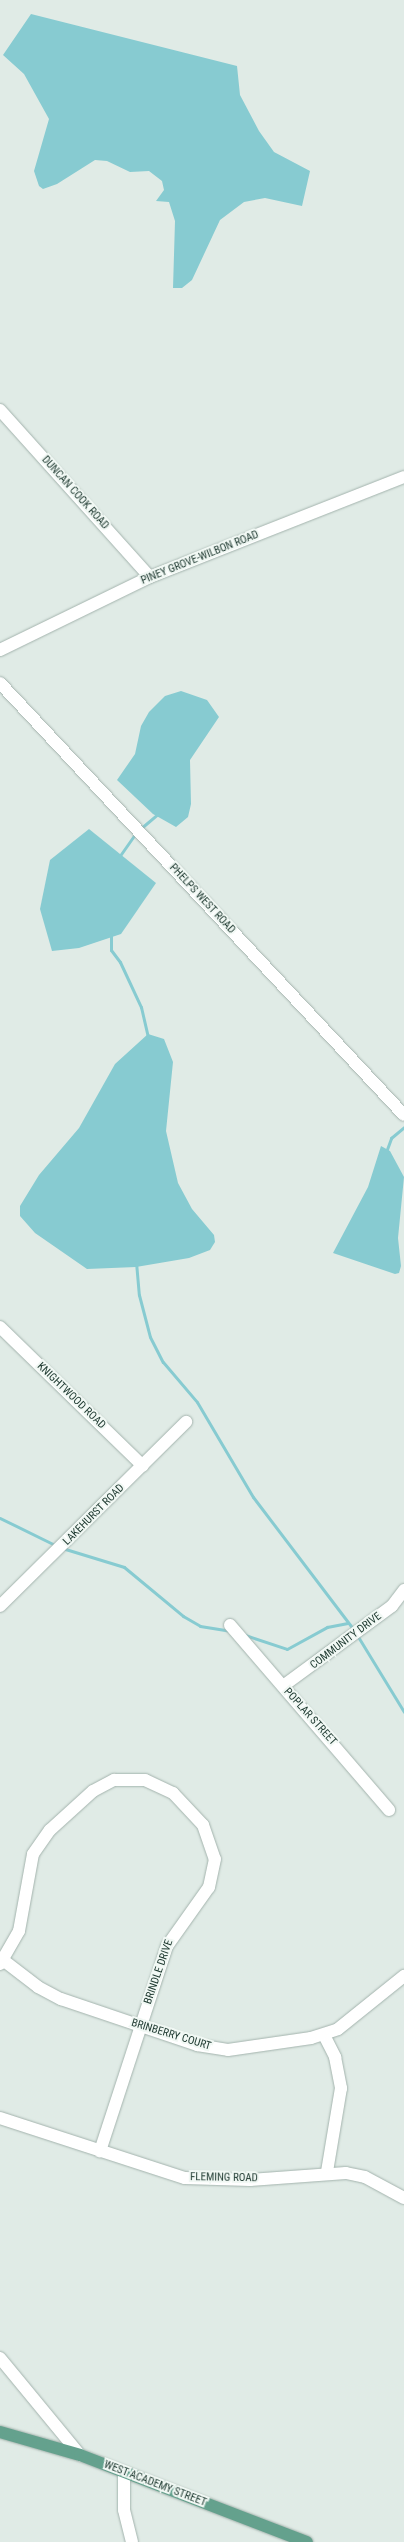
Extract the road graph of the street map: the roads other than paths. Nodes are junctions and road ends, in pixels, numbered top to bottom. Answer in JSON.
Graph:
{"nodes":[{"id":1,"x":0,"y":410,"type":"edge"},
{"id":2,"x":404,"y":477,"type":"edge"},
{"id":3,"x":150,"y":577,"type":"junction"},
{"id":4,"x":0,"y":650,"type":"edge"},
{"id":5,"x":0,"y":683,"type":"edge"},
{"id":6,"x":404,"y":1115,"type":"edge"},
{"id":7,"x":0,"y":1327,"type":"edge"},
{"id":8,"x":186,"y":1422,"type":"dead end"},
{"id":9,"x":143,"y":1466,"type":"junction"},
{"id":10,"x":404,"y":1590,"type":"edge"},
{"id":11,"x":0,"y":1606,"type":"edge"},
{"id":12,"x":230,"y":1625,"type":"dead end"},
{"id":13,"x":283,"y":1686,"type":"junction"},
{"id":14,"x":390,"y":1810,"type":"dead end"},
{"id":15,"x":2,"y":1962,"type":"edge"},
{"id":16,"x":404,"y":1976,"type":"edge"},
{"id":17,"x":140,"y":2026,"type":"junction"},
{"id":18,"x":324,"y":2035,"type":"junction"},
{"id":19,"x":0,"y":2118,"type":"edge"},
{"id":20,"x":100,"y":2151,"type":"junction"},
{"id":21,"x":326,"y":2172,"type":"junction"},
{"id":22,"x":404,"y":2198,"type":"edge"},
{"id":23,"x":0,"y":2358,"type":"edge"},
{"id":24,"x":0,"y":2432,"type":"edge"},
{"id":25,"x":80,"y":2455,"type":"junction"},
{"id":26,"x":124,"y":2473,"type":"junction"},
{"id":27,"x":132,"y":2542,"type":"edge"},
{"id":28,"x":307,"y":2542,"type":"edge"}],
"edges":[{"from":1,"to":3,"type":"street","name":"DUNCAN COOK ROAD"},
{"from":2,"to":3,"type":"street","name":"PINEY GROVE-WILBON ROAD"},
{"from":3,"to":4,"type":"street","name":"PINEY GROVE-WILBON ROAD"},
{"from":5,"to":6,"type":"street","name":"PHELPS WEST ROAD"},
{"from":7,"to":9,"type":"street","name":"KNIGHTWOOD ROAD"},
{"from":8,"to":9,"type":"street","name":"LAKEHURST ROAD"},
{"from":9,"to":11,"type":"street","name":"LAKEHURST ROAD"},
{"from":10,"to":13,"type":"street","name":"COMMUNITY DRIVE"},
{"from":12,"to":13,"type":"street","name":"POPLAR STREET"},
{"from":13,"to":14,"type":"street","name":"POPLAR STREET"},
{"from":15,"to":17,"type":"street","name":"BRINBERRY COURT"},
{"from":15,"to":17,"type":"street","name":"BRINDLE DRIVE"},
{"from":16,"to":18,"type":"street","name":"BRINBERRY COURT"},
{"from":17,"to":18,"type":"street","name":"BRINBERRY COURT"},
{"from":17,"to":20,"type":"street","name":"BRINDLE DRIVE"},
{"from":18,"to":21,"type":"street"},
{"from":19,"to":20,"type":"street","name":"FLEMING ROAD"},
{"from":20,"to":21,"type":"street","name":"FLEMING ROAD"},
{"from":21,"to":22,"type":"street","name":"FLEMING ROAD"},
{"from":23,"to":25,"type":"street"},
{"from":24,"to":25,"type":"main road","name":"WEST ACADEMY STREET"},
{"from":25,"to":26,"type":"main road","name":"WEST ACADEMY STREET"},
{"from":26,"to":27,"type":"street"},
{"from":26,"to":28,"type":"main road","name":"WEST ACADEMY STREET"}]}
